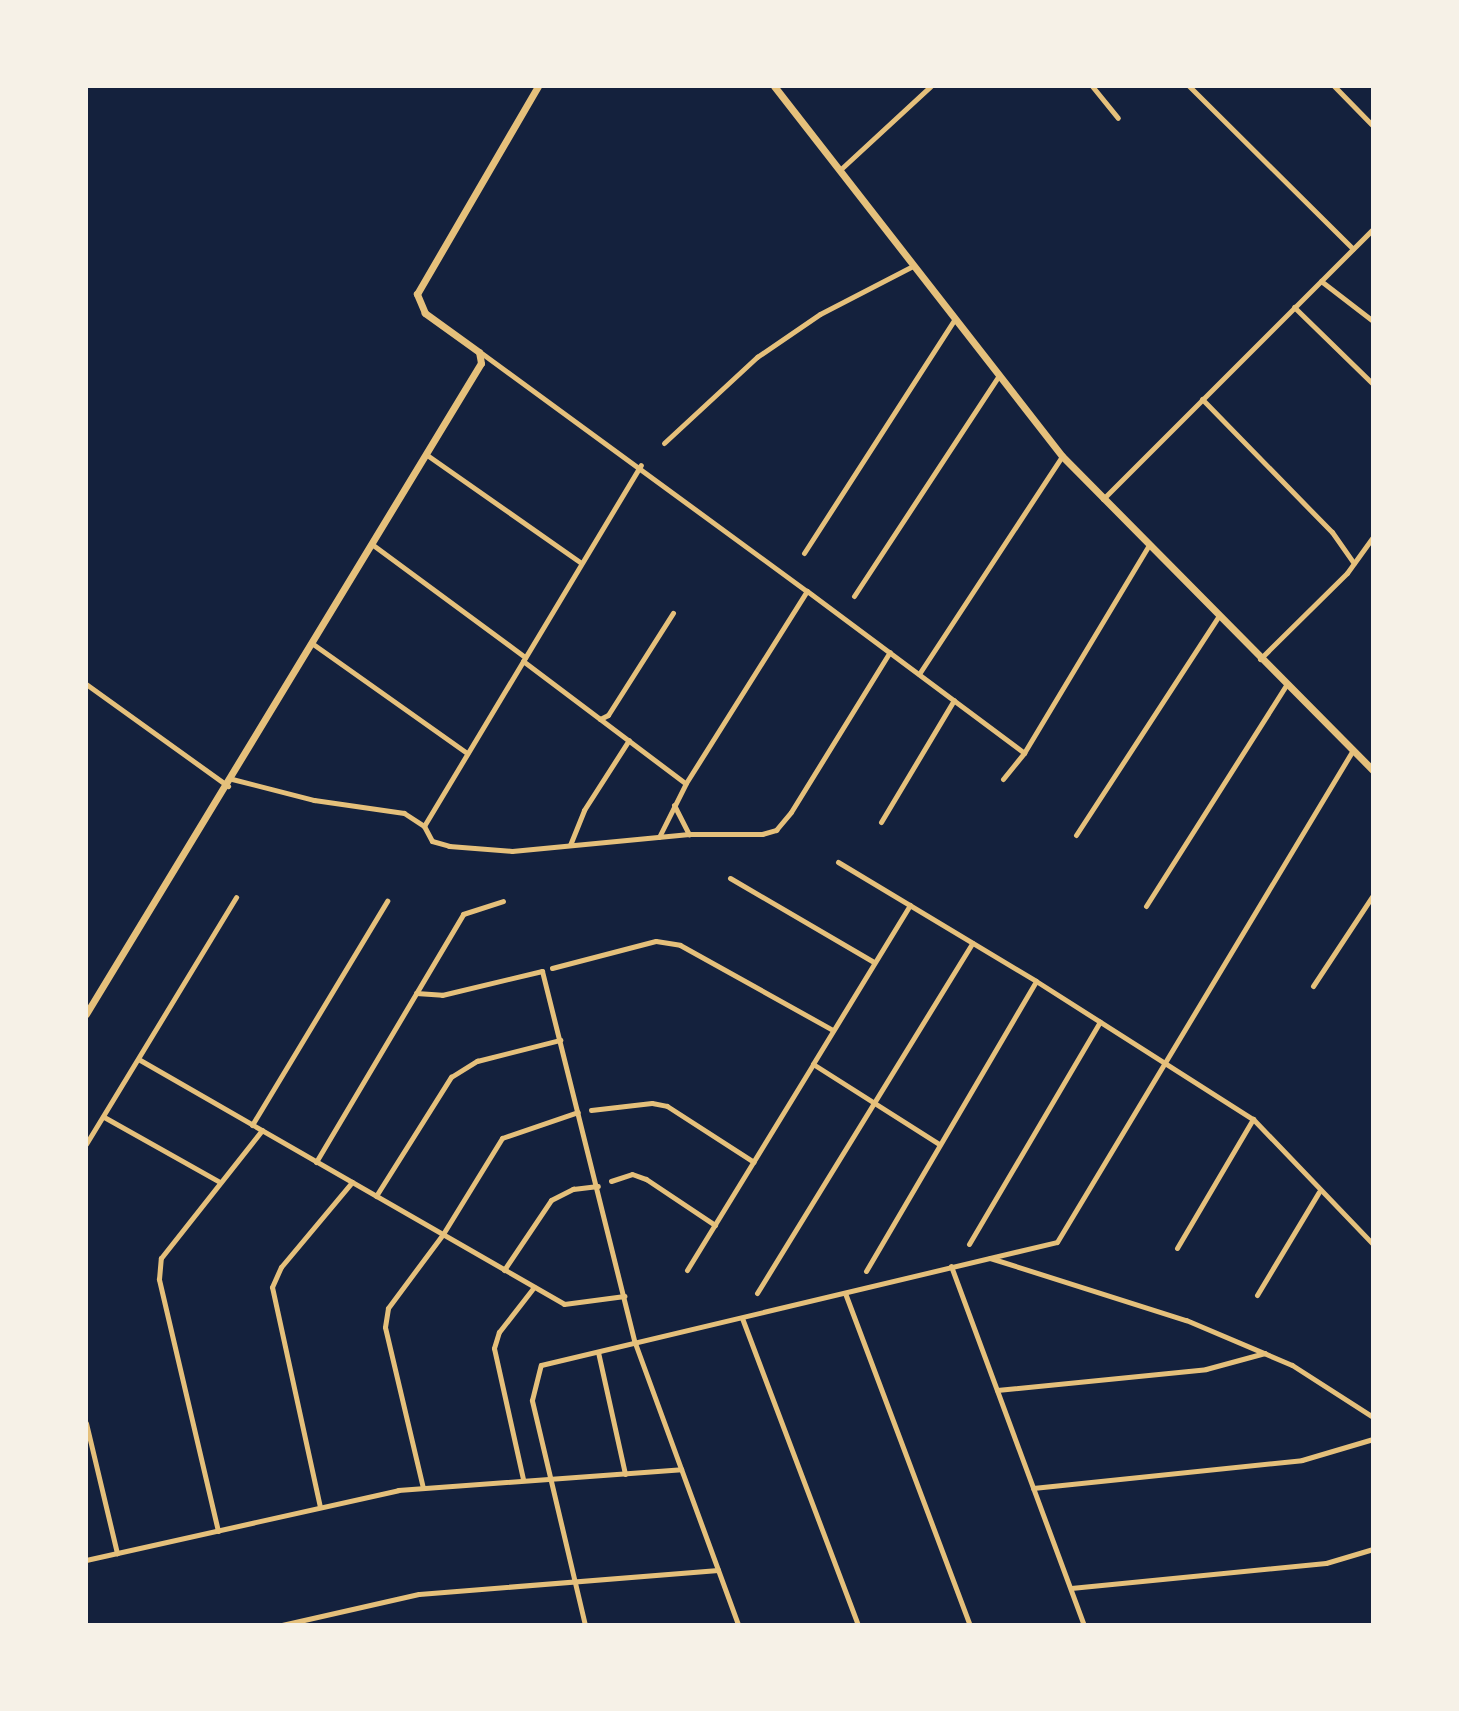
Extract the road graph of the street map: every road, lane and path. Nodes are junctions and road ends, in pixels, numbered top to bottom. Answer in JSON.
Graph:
{"nodes":[{"id":1,"x":538,"y":86,"type":"edge"},
{"id":2,"x":774,"y":86,"type":"edge"},
{"id":3,"x":931,"y":86,"type":"edge"},
{"id":4,"x":1092,"y":86,"type":"edge"},
{"id":5,"x":1189,"y":86,"type":"edge"},
{"id":6,"x":1334,"y":86,"type":"edge"},
{"id":7,"x":1118,"y":118,"type":"dead end"},
{"id":8,"x":1373,"y":126,"type":"edge"},
{"id":9,"x":842,"y":168,"type":"junction"},
{"id":10,"x":1373,"y":229,"type":"edge"},
{"id":11,"x":1353,"y":249,"type":"junction"},
{"id":12,"x":913,"y":266,"type":"junction"},
{"id":13,"x":1321,"y":281,"type":"junction"},
{"id":14,"x":1294,"y":307,"type":"junction"},
{"id":15,"x":954,"y":320,"type":"junction"},
{"id":16,"x":1373,"y":321,"type":"edge"},
{"id":17,"x":479,"y":352,"type":"junction"},
{"id":18,"x":492,"y":361,"type":"junction"},
{"id":19,"x":481,"y":363,"type":"junction"},
{"id":20,"x":998,"y":377,"type":"junction"},
{"id":21,"x":1373,"y":384,"type":"edge"},
{"id":22,"x":1202,"y":399,"type":"junction"},
{"id":23,"x":664,"y":443,"type":"dead end"},
{"id":24,"x":427,"y":455,"type":"junction"},
{"id":25,"x":1062,"y":456,"type":"junction"},
{"id":26,"x":641,"y":465,"type":"junction"},
{"id":27,"x":1102,"y":500,"type":"junction"},
{"id":28,"x":1373,"y":537,"type":"edge"},
{"id":29,"x":373,"y":545,"type":"junction"},
{"id":30,"x":1148,"y":547,"type":"junction"},
{"id":31,"x":804,"y":553,"type":"dead end"},
{"id":32,"x":580,"y":562,"type":"junction"},
{"id":33,"x":1354,"y":563,"type":"junction"},
{"id":34,"x":807,"y":591,"type":"junction"},
{"id":35,"x":854,"y":596,"type":"dead end"},
{"id":36,"x":673,"y":613,"type":"dead end"},
{"id":37,"x":1218,"y":617,"type":"junction"},
{"id":38,"x":313,"y":644,"type":"junction"},
{"id":39,"x":890,"y":652,"type":"junction"},
{"id":40,"x":524,"y":659,"type":"junction"},
{"id":41,"x":1260,"y":659,"type":"junction"},
{"id":42,"x":919,"y":674,"type":"junction"},
{"id":43,"x":86,"y":684,"type":"edge"},
{"id":44,"x":1287,"y":684,"type":"junction"},
{"id":45,"x":954,"y":700,"type":"junction"},
{"id":46,"x":600,"y":719,"type":"junction"},
{"id":47,"x":629,"y":740,"type":"junction"},
{"id":48,"x":1353,"y":750,"type":"junction"},
{"id":49,"x":467,"y":753,"type":"junction"},
{"id":50,"x":1024,"y":753,"type":"junction"},
{"id":51,"x":1373,"y":770,"type":"edge"},
{"id":52,"x":1003,"y":779,"type":"dead end"},
{"id":53,"x":230,"y":782,"type":"junction"},
{"id":54,"x":686,"y":783,"type":"junction"},
{"id":55,"x":674,"y":805,"type":"junction"},
{"id":56,"x":430,"y":815,"type":"junction"},
{"id":57,"x":416,"y":819,"type":"junction"},
{"id":58,"x":881,"y":822,"type":"dead end"},
{"id":59,"x":424,"y":826,"type":"junction"},
{"id":60,"x":689,"y":834,"type":"junction"},
{"id":61,"x":1076,"y":835,"type":"dead end"},
{"id":62,"x":658,"y":837,"type":"junction"},
{"id":63,"x":570,"y":845,"type":"junction"},
{"id":64,"x":838,"y":862,"type":"dead end"},
{"id":65,"x":730,"y":878,"type":"dead end"},
{"id":66,"x":1373,"y":895,"type":"edge"},
{"id":67,"x":236,"y":897,"type":"dead end"},
{"id":68,"x":387,"y":901,"type":"dead end"},
{"id":69,"x":503,"y":901,"type":"dead end"},
{"id":70,"x":910,"y":905,"type":"junction"},
{"id":71,"x":1146,"y":906,"type":"dead end"},
{"id":72,"x":972,"y":943,"type":"junction"},
{"id":73,"x":874,"y":962,"type":"junction"},
{"id":74,"x":552,"y":968,"type":"dead end"},
{"id":75,"x":1036,"y":981,"type":"junction"},
{"id":76,"x":1313,"y":986,"type":"dead end"},
{"id":77,"x":416,"y":993,"type":"junction"},
{"id":78,"x":86,"y":1014,"type":"edge"},
{"id":79,"x":1100,"y":1022,"type":"junction"},
{"id":80,"x":833,"y":1030,"type":"junction"},
{"id":81,"x":560,"y":1040,"type":"junction"},
{"id":82,"x":140,"y":1060,"type":"junction"},
{"id":83,"x":1166,"y":1062,"type":"junction"},
{"id":84,"x":813,"y":1064,"type":"junction"},
{"id":85,"x":875,"y":1106,"type":"junction"},
{"id":86,"x":591,"y":1110,"type":"dead end"},
{"id":87,"x":578,"y":1112,"type":"junction"},
{"id":88,"x":104,"y":1117,"type":"junction"},
{"id":89,"x":1253,"y":1119,"type":"junction"},
{"id":90,"x":252,"y":1125,"type":"junction"},
{"id":91,"x":262,"y":1130,"type":"junction"},
{"id":92,"x":86,"y":1144,"type":"edge"},
{"id":93,"x":939,"y":1144,"type":"junction"},
{"id":94,"x":316,"y":1162,"type":"junction"},
{"id":95,"x":754,"y":1162,"type":"junction"},
{"id":96,"x":611,"y":1181,"type":"dead end"},
{"id":97,"x":220,"y":1182,"type":"junction"},
{"id":98,"x":352,"y":1182,"type":"junction"},
{"id":99,"x":598,"y":1186,"type":"junction"},
{"id":100,"x":1319,"y":1192,"type":"junction"},
{"id":101,"x":376,"y":1196,"type":"junction"},
{"id":102,"x":715,"y":1225,"type":"junction"},
{"id":103,"x":443,"y":1234,"type":"junction"},
{"id":104,"x":969,"y":1244,"type":"dead end"},
{"id":105,"x":1373,"y":1244,"type":"edge"},
{"id":106,"x":1177,"y":1248,"type":"dead end"},
{"id":107,"x":989,"y":1258,"type":"junction"},
{"id":108,"x":951,"y":1266,"type":"junction"},
{"id":109,"x":504,"y":1270,"type":"junction"},
{"id":110,"x":687,"y":1270,"type":"dead end"},
{"id":111,"x":866,"y":1271,"type":"dead end"},
{"id":112,"x":534,"y":1287,"type":"junction"},
{"id":113,"x":757,"y":1293,"type":"dead end"},
{"id":114,"x":845,"y":1293,"type":"junction"},
{"id":115,"x":1257,"y":1295,"type":"dead end"},
{"id":116,"x":624,"y":1296,"type":"junction"},
{"id":117,"x":742,"y":1318,"type":"junction"},
{"id":118,"x":635,"y":1343,"type":"junction"},
{"id":119,"x":598,"y":1352,"type":"junction"},
{"id":120,"x":1265,"y":1353,"type":"junction"},
{"id":121,"x":997,"y":1390,"type":"junction"},
{"id":122,"x":1373,"y":1417,"type":"edge"},
{"id":123,"x":86,"y":1423,"type":"edge"},
{"id":124,"x":1373,"y":1439,"type":"edge"},
{"id":125,"x":89,"y":1450,"type":"edge"},
{"id":126,"x":681,"y":1469,"type":"junction"},
{"id":127,"x":625,"y":1474,"type":"junction"},
{"id":128,"x":523,"y":1479,"type":"junction"},
{"id":129,"x":551,"y":1481,"type":"junction"},
{"id":130,"x":423,"y":1488,"type":"junction"},
{"id":131,"x":1033,"y":1488,"type":"junction"},
{"id":132,"x":320,"y":1508,"type":"junction"},
{"id":133,"x":218,"y":1531,"type":"junction"},
{"id":134,"x":1373,"y":1549,"type":"edge"},
{"id":135,"x":117,"y":1553,"type":"junction"},
{"id":136,"x":86,"y":1560,"type":"edge"},
{"id":137,"x":718,"y":1570,"type":"junction"},
{"id":138,"x":574,"y":1579,"type":"junction"},
{"id":139,"x":1071,"y":1588,"type":"junction"},
{"id":140,"x":282,"y":1625,"type":"edge"},
{"id":141,"x":585,"y":1625,"type":"edge"},
{"id":142,"x":738,"y":1625,"type":"edge"},
{"id":143,"x":858,"y":1625,"type":"edge"},
{"id":144,"x":970,"y":1625,"type":"edge"},
{"id":145,"x":1084,"y":1625,"type":"edge"}],
"edges":[{"from":1,"to":17,"type":"street"},
{"from":2,"to":9,"type":"street"},
{"from":3,"to":9,"type":"street"},
{"from":4,"to":7,"type":"street"},
{"from":5,"to":11,"type":"street"},
{"from":6,"to":8,"type":"street"},
{"from":9,"to":12,"type":"street"},
{"from":10,"to":11,"type":"street"},
{"from":11,"to":13,"type":"street"},
{"from":12,"to":15,"type":"street"},
{"from":12,"to":23,"type":"street"},
{"from":13,"to":14,"type":"street"},
{"from":13,"to":16,"type":"street"},
{"from":14,"to":21,"type":"street"},
{"from":14,"to":22,"type":"street"},
{"from":15,"to":20,"type":"street"},
{"from":15,"to":31,"type":"street"},
{"from":17,"to":18,"type":"street"},
{"from":17,"to":19,"type":"street"},
{"from":18,"to":19,"type":"street"},
{"from":18,"to":26,"type":"street"},
{"from":19,"to":24,"type":"street"},
{"from":20,"to":25,"type":"street"},
{"from":20,"to":35,"type":"street"},
{"from":22,"to":27,"type":"street"},
{"from":22,"to":33,"type":"street"},
{"from":24,"to":29,"type":"street"},
{"from":24,"to":32,"type":"street"},
{"from":25,"to":27,"type":"street"},
{"from":25,"to":42,"type":"street"},
{"from":26,"to":32,"type":"street"},
{"from":26,"to":34,"type":"street"},
{"from":27,"to":30,"type":"street"},
{"from":28,"to":33,"type":"street"},
{"from":29,"to":38,"type":"street"},
{"from":29,"to":40,"type":"street"},
{"from":30,"to":37,"type":"street"},
{"from":30,"to":50,"type":"street"},
{"from":32,"to":40,"type":"street"},
{"from":33,"to":41,"type":"street"},
{"from":34,"to":39,"type":"street"},
{"from":34,"to":54,"type":"street"},
{"from":36,"to":46,"type":"street"},
{"from":37,"to":41,"type":"street"},
{"from":37,"to":61,"type":"street"},
{"from":38,"to":49,"type":"street"},
{"from":38,"to":53,"type":"street"},
{"from":39,"to":42,"type":"street"},
{"from":39,"to":60,"type":"street"},
{"from":40,"to":46,"type":"street"},
{"from":40,"to":49,"type":"street"},
{"from":41,"to":44,"type":"street"},
{"from":42,"to":45,"type":"street"},
{"from":43,"to":53,"type":"street"},
{"from":44,"to":48,"type":"street"},
{"from":44,"to":71,"type":"street"},
{"from":45,"to":50,"type":"street"},
{"from":45,"to":58,"type":"street"},
{"from":46,"to":47,"type":"street"},
{"from":47,"to":54,"type":"street"},
{"from":47,"to":63,"type":"street"},
{"from":48,"to":51,"type":"street"},
{"from":48,"to":83,"type":"street"},
{"from":49,"to":56,"type":"street"},
{"from":50,"to":52,"type":"street"},
{"from":53,"to":57,"type":"street"},
{"from":53,"to":78,"type":"street"},
{"from":54,"to":55,"type":"street"},
{"from":55,"to":60,"type":"street"},
{"from":55,"to":62,"type":"street"},
{"from":56,"to":57,"type":"street"},
{"from":56,"to":59,"type":"street"},
{"from":57,"to":59,"type":"street"},
{"from":59,"to":63,"type":"street"},
{"from":60,"to":62,"type":"street"},
{"from":62,"to":63,"type":"street"},
{"from":64,"to":70,"type":"street"},
{"from":65,"to":73,"type":"street"},
{"from":66,"to":76,"type":"street"},
{"from":67,"to":82,"type":"street"},
{"from":68,"to":90,"type":"street"},
{"from":69,"to":77,"type":"street"},
{"from":70,"to":72,"type":"street"},
{"from":70,"to":73,"type":"street"},
{"from":72,"to":75,"type":"street"},
{"from":72,"to":85,"type":"street"},
{"from":73,"to":80,"type":"street"},
{"from":74,"to":80,"type":"street"},
{"from":75,"to":79,"type":"street"},
{"from":75,"to":93,"type":"street"},
{"from":77,"to":81,"type":"street"},
{"from":77,"to":94,"type":"street"},
{"from":79,"to":83,"type":"street"},
{"from":79,"to":104,"type":"street"},
{"from":80,"to":84,"type":"street"},
{"from":81,"to":87,"type":"street"},
{"from":81,"to":101,"type":"street"},
{"from":82,"to":88,"type":"street"},
{"from":82,"to":90,"type":"street"},
{"from":83,"to":89,"type":"street"},
{"from":83,"to":107,"type":"street"},
{"from":84,"to":85,"type":"street"},
{"from":84,"to":95,"type":"street"},
{"from":85,"to":93,"type":"street"},
{"from":85,"to":113,"type":"street"},
{"from":86,"to":95,"type":"street"},
{"from":87,"to":99,"type":"street"},
{"from":87,"to":103,"type":"street"},
{"from":88,"to":92,"type":"street"},
{"from":88,"to":97,"type":"street"},
{"from":89,"to":100,"type":"street"},
{"from":89,"to":106,"type":"street"},
{"from":90,"to":91,"type":"street"},
{"from":91,"to":94,"type":"street"},
{"from":91,"to":97,"type":"street"},
{"from":93,"to":111,"type":"street"},
{"from":94,"to":98,"type":"street"},
{"from":95,"to":102,"type":"street"},
{"from":96,"to":102,"type":"street"},
{"from":97,"to":133,"type":"street"},
{"from":98,"to":101,"type":"street"},
{"from":98,"to":132,"type":"street"},
{"from":99,"to":109,"type":"street"},
{"from":99,"to":116,"type":"street"},
{"from":100,"to":105,"type":"street"},
{"from":100,"to":115,"type":"street"},
{"from":101,"to":103,"type":"street"},
{"from":102,"to":110,"type":"street"},
{"from":103,"to":109,"type":"street"},
{"from":103,"to":130,"type":"street"},
{"from":107,"to":108,"type":"street"},
{"from":107,"to":120,"type":"street"},
{"from":108,"to":114,"type":"street"},
{"from":108,"to":121,"type":"street"},
{"from":109,"to":112,"type":"street"},
{"from":112,"to":116,"type":"street"},
{"from":112,"to":128,"type":"street"},
{"from":114,"to":117,"type":"street"},
{"from":114,"to":144,"type":"street"},
{"from":116,"to":118,"type":"street"},
{"from":117,"to":118,"type":"street"},
{"from":117,"to":143,"type":"street"},
{"from":118,"to":119,"type":"street"},
{"from":118,"to":126,"type":"street"},
{"from":119,"to":127,"type":"street"},
{"from":119,"to":129,"type":"street"},
{"from":120,"to":121,"type":"street"},
{"from":120,"to":122,"type":"street"},
{"from":121,"to":131,"type":"street"},
{"from":123,"to":125,"type":"street"},
{"from":124,"to":131,"type":"street"},
{"from":125,"to":135,"type":"street"},
{"from":126,"to":127,"type":"street"},
{"from":126,"to":137,"type":"street"},
{"from":127,"to":129,"type":"street"},
{"from":128,"to":129,"type":"street"},
{"from":128,"to":130,"type":"street"},
{"from":129,"to":138,"type":"street"},
{"from":130,"to":132,"type":"street"},
{"from":131,"to":139,"type":"street"},
{"from":132,"to":133,"type":"street"},
{"from":133,"to":135,"type":"street"},
{"from":134,"to":139,"type":"street"},
{"from":135,"to":136,"type":"street"},
{"from":137,"to":138,"type":"street"},
{"from":137,"to":142,"type":"street"},
{"from":138,"to":140,"type":"street"},
{"from":138,"to":141,"type":"street"},
{"from":139,"to":145,"type":"street"}]}
